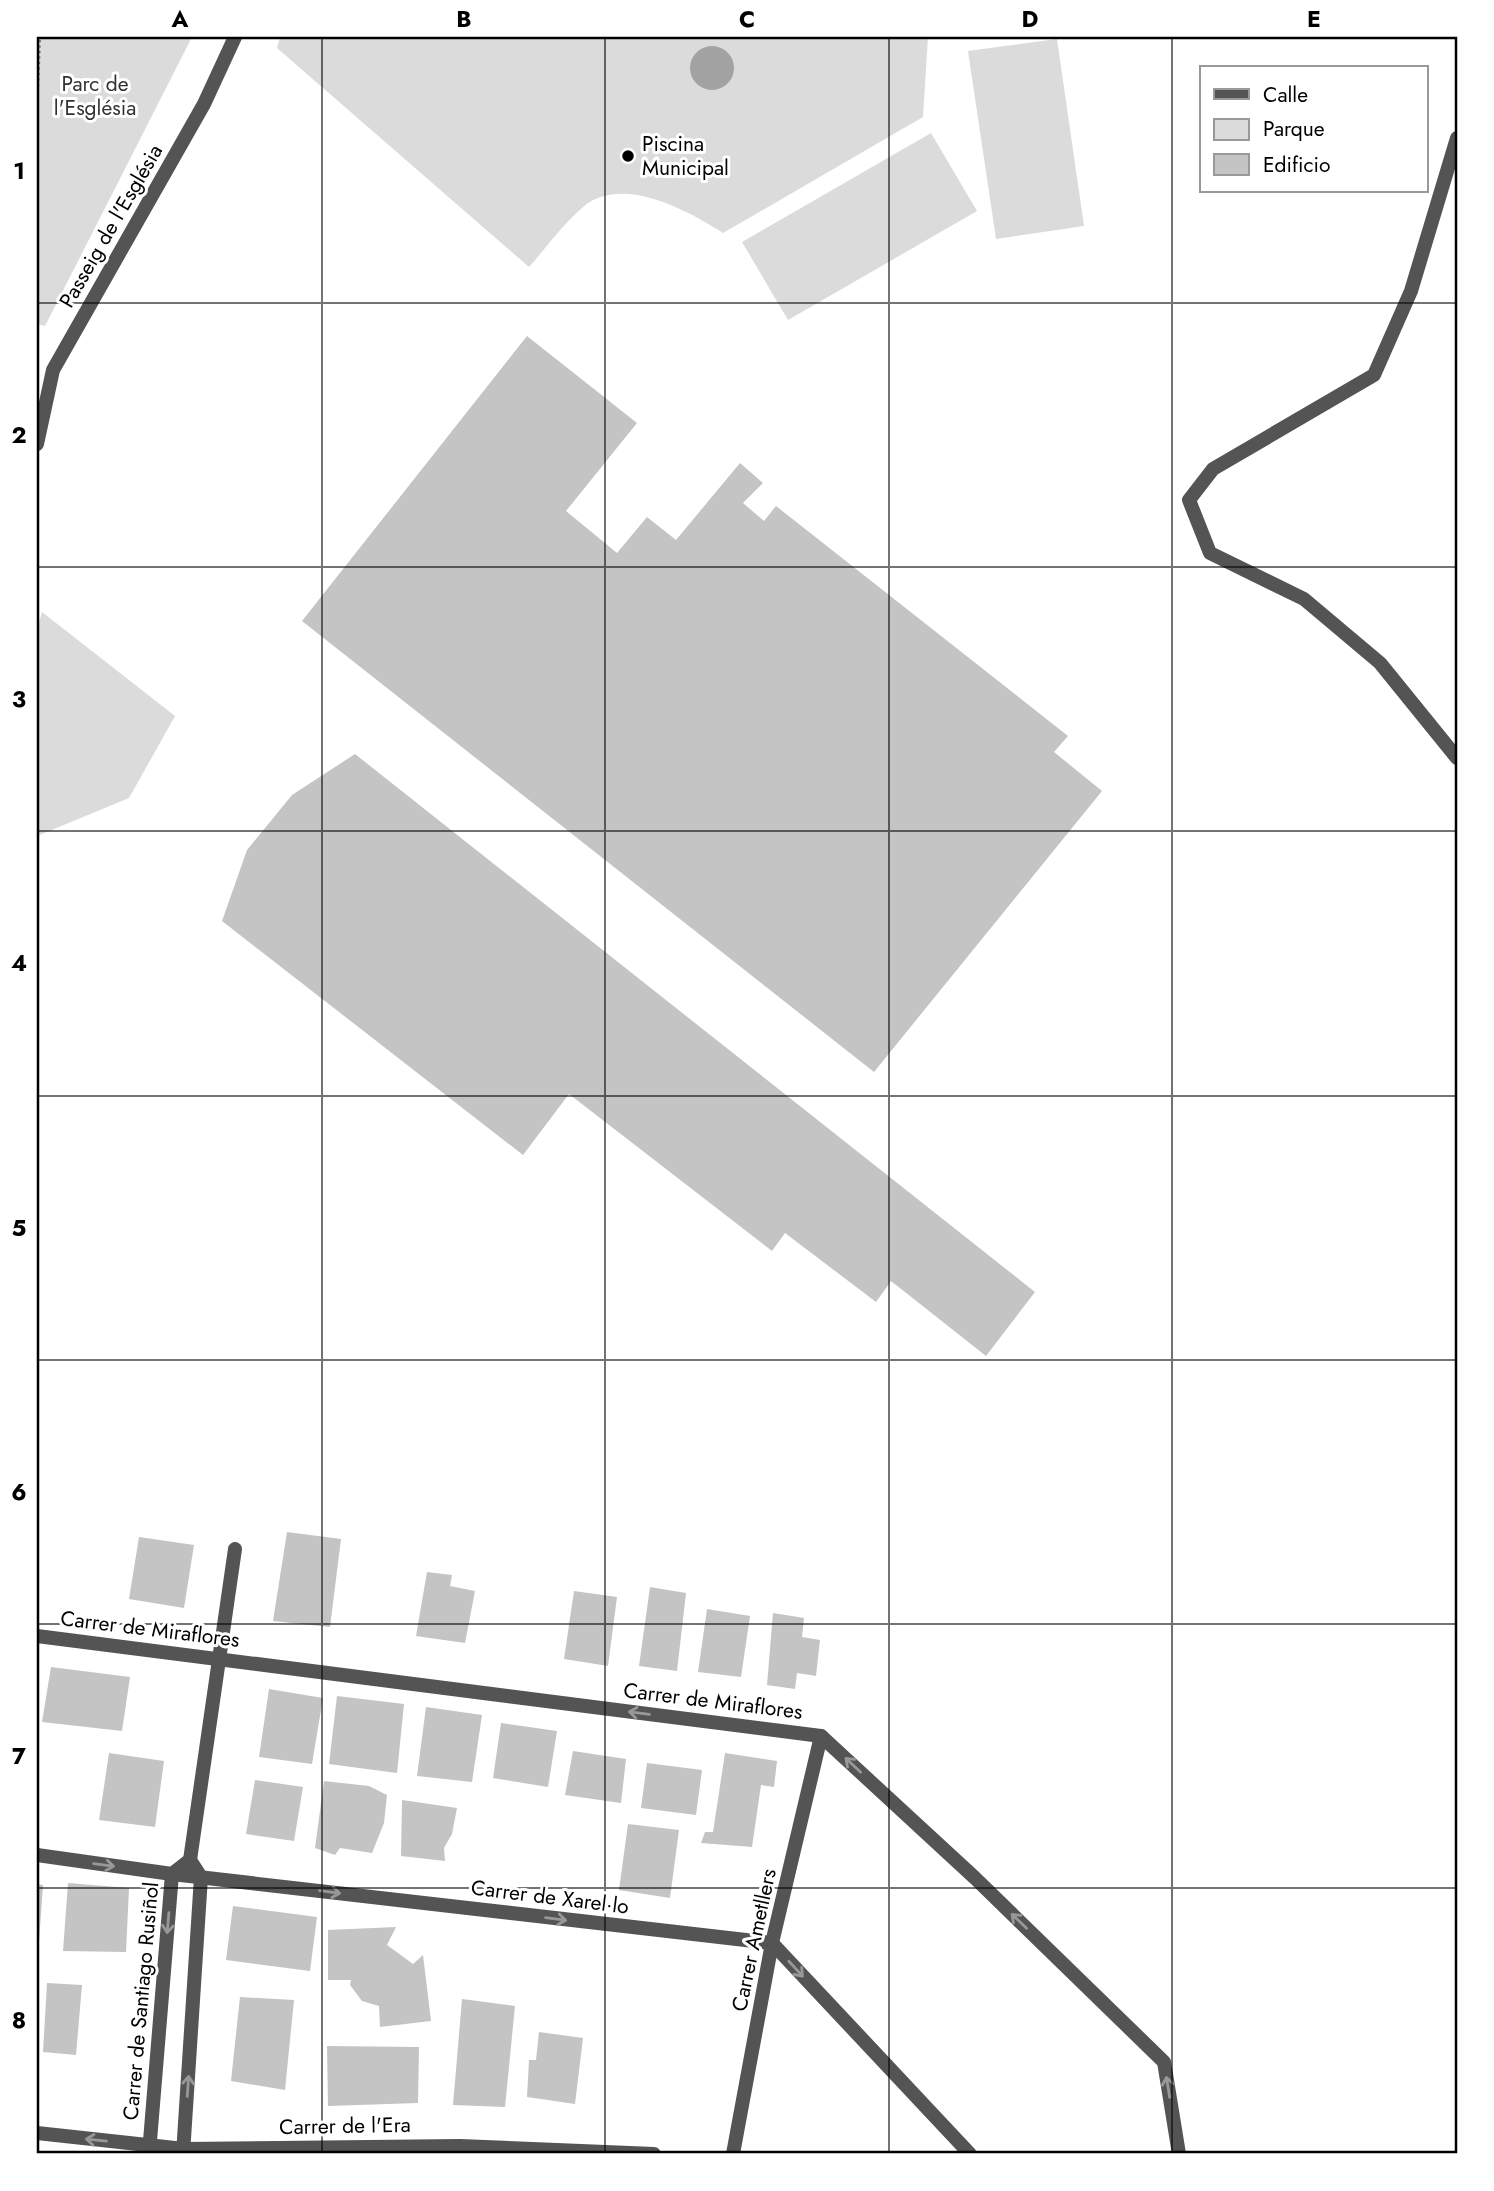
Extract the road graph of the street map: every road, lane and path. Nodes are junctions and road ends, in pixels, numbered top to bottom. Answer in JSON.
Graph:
{"nodes":[{"id":1,"x":39,"y":37,"type":"edge"},
{"id":2,"x":235,"y":39,"type":"edge"},
{"id":3,"x":37,"y":86,"type":"edge"},
{"id":4,"x":1457,"y":138,"type":"edge"},
{"id":5,"x":37,"y":444,"type":"edge"},
{"id":6,"x":1457,"y":758,"type":"edge"},
{"id":7,"x":235,"y":1549,"type":"dead end"},
{"id":8,"x":37,"y":1636,"type":"edge"},
{"id":9,"x":219,"y":1660,"type":"junction"},
{"id":10,"x":821,"y":1736,"type":"junction"},
{"id":11,"x":37,"y":1855,"type":"edge"},
{"id":12,"x":190,"y":1860,"type":"junction"},
{"id":13,"x":172,"y":1874,"type":"junction"},
{"id":14,"x":201,"y":1877,"type":"junction"},
{"id":15,"x":772,"y":1944,"type":"junction"},
{"id":16,"x":37,"y":2133,"type":"edge"},
{"id":17,"x":150,"y":2150,"type":"edge"},
{"id":18,"x":184,"y":2151,"type":"edge"},
{"id":19,"x":654,"y":2154,"type":"edge"},
{"id":20,"x":733,"y":2154,"type":"edge"},
{"id":21,"x":970,"y":2154,"type":"edge"},
{"id":22,"x":1179,"y":2154,"type":"edge"}],
"edges":[{"from":1,"to":3,"type":"path"},
{"from":2,"to":5,"type":"street","name":"Passeig de l'Església"},
{"from":4,"to":6,"type":"street"},
{"from":7,"to":9,"type":"street"},
{"from":8,"to":9,"type":"street","name":"Carrer de Miraflores"},
{"from":10,"to":9,"type":"street","name":"Carrer de Miraflores","one_way":true},
{"from":9,"to":12,"type":"street"},
{"from":10,"to":15,"type":"street","name":"Carrer Ametllers"},
{"from":22,"to":10,"type":"street","name":"Carrer de Miraflores","one_way":true},
{"from":11,"to":13,"type":"street","name":"Carrer de Xarel·lo","one_way":true},
{"from":12,"to":13,"type":"street","name":"Carrer de Santiago Rusiñol"},
{"from":12,"to":14,"type":"street"},
{"from":13,"to":14,"type":"street","name":"Carrer de Xarel·lo"},
{"from":13,"to":17,"type":"street","name":"Carrer de Santiago Rusiñol","one_way":true},
{"from":14,"to":15,"type":"street","name":"Carrer de Xarel·lo","one_way":true},
{"from":18,"to":14,"type":"street","one_way":true},
{"from":15,"to":20,"type":"street","name":"Carrer Ametllers"},
{"from":15,"to":21,"type":"street","one_way":true},
{"from":17,"to":16,"type":"street","name":"Carrer de l'Era","one_way":true},
{"from":17,"to":18,"type":"street","name":"Carrer de l'Era"},
{"from":18,"to":19,"type":"street","name":"Carrer de l'Era"}]}
